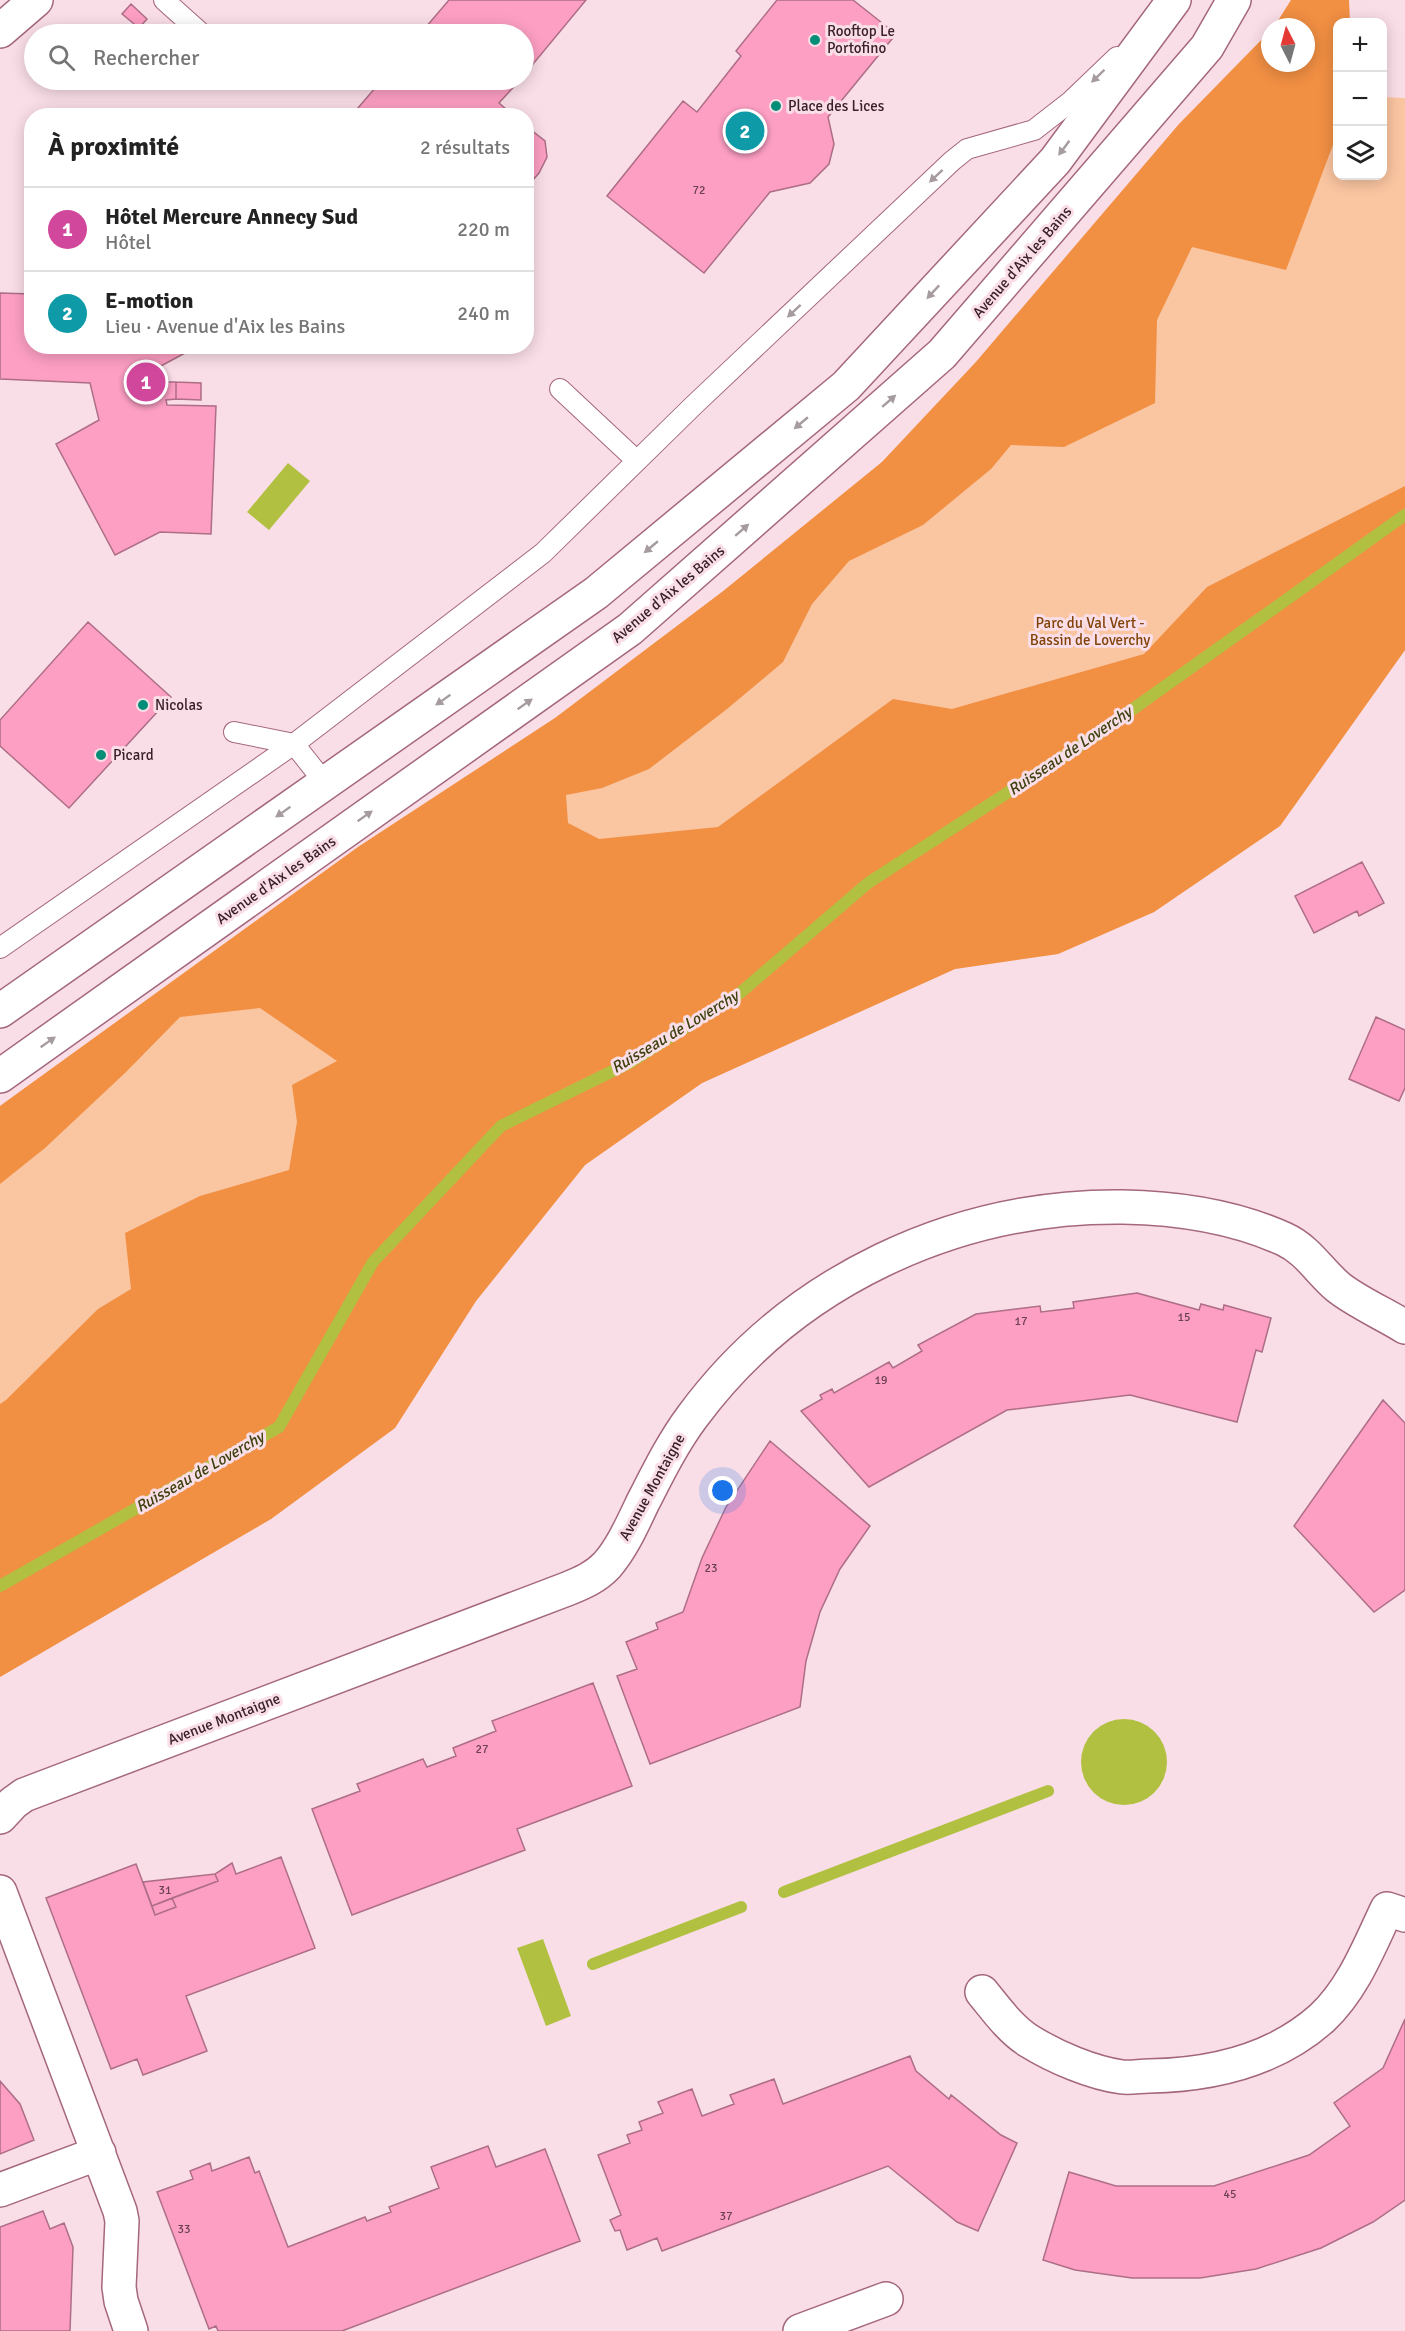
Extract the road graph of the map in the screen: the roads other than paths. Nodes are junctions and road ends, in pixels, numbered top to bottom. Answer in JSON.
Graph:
{"nodes":[{"id":1,"x":36,"y":0,"type":"edge"},
{"id":2,"x":164,"y":0,"type":"edge"},
{"id":3,"x":1234,"y":0,"type":"edge"},
{"id":4,"x":1172,"y":3,"type":"edge"},
{"id":5,"x":191,"y":24,"type":"edge"},
{"id":6,"x":0,"y":31,"type":"edge"},
{"id":7,"x":560,"y":389,"type":"dead end"},
{"id":8,"x":637,"y":461,"type":"junction"},
{"id":9,"x":234,"y":732,"type":"dead end"},
{"id":10,"x":294,"y":744,"type":"junction"},
{"id":11,"x":325,"y":783,"type":"junction"},
{"id":12,"x":0,"y":948,"type":"edge"},
{"id":13,"x":0,"y":1011,"type":"edge"},
{"id":14,"x":0,"y":1076,"type":"edge"},
{"id":15,"x":1405,"y":1327,"type":"edge"},
{"id":16,"x":0,"y":1817,"type":"edge"},
{"id":17,"x":0,"y":1892,"type":"edge"},
{"id":18,"x":1405,"y":1915,"type":"edge"},
{"id":19,"x":982,"y":1992,"type":"dead end"},
{"id":20,"x":99,"y":2153,"type":"junction"},
{"id":21,"x":0,"y":2190,"type":"edge"},
{"id":22,"x":886,"y":2299,"type":"dead end"},
{"id":23,"x":131,"y":2331,"type":"edge"},
{"id":24,"x":800,"y":2331,"type":"edge"}],
"edges":[{"from":1,"to":6,"type":"main road"},
{"from":2,"to":5,"type":"lane"},
{"from":14,"to":3,"type":"main road","name":"Avenue d'Aix les Bains","one_way":true},
{"from":4,"to":8,"type":"lane","one_way":true},
{"from":4,"to":11,"type":"main road","one_way":true},
{"from":7,"to":8,"type":"lane"},
{"from":8,"to":10,"type":"lane"},
{"from":9,"to":10,"type":"lane"},
{"from":10,"to":11,"type":"lane"},
{"from":10,"to":12,"type":"lane"},
{"from":11,"to":13,"type":"main road","one_way":true},
{"from":15,"to":16,"type":"main road","name":"Avenue Montaigne"},
{"from":17,"to":20,"type":"main road"},
{"from":18,"to":19,"type":"main road"},
{"from":20,"to":21,"type":"main road"},
{"from":20,"to":23,"type":"main road"},
{"from":22,"to":24,"type":"main road"}]}
